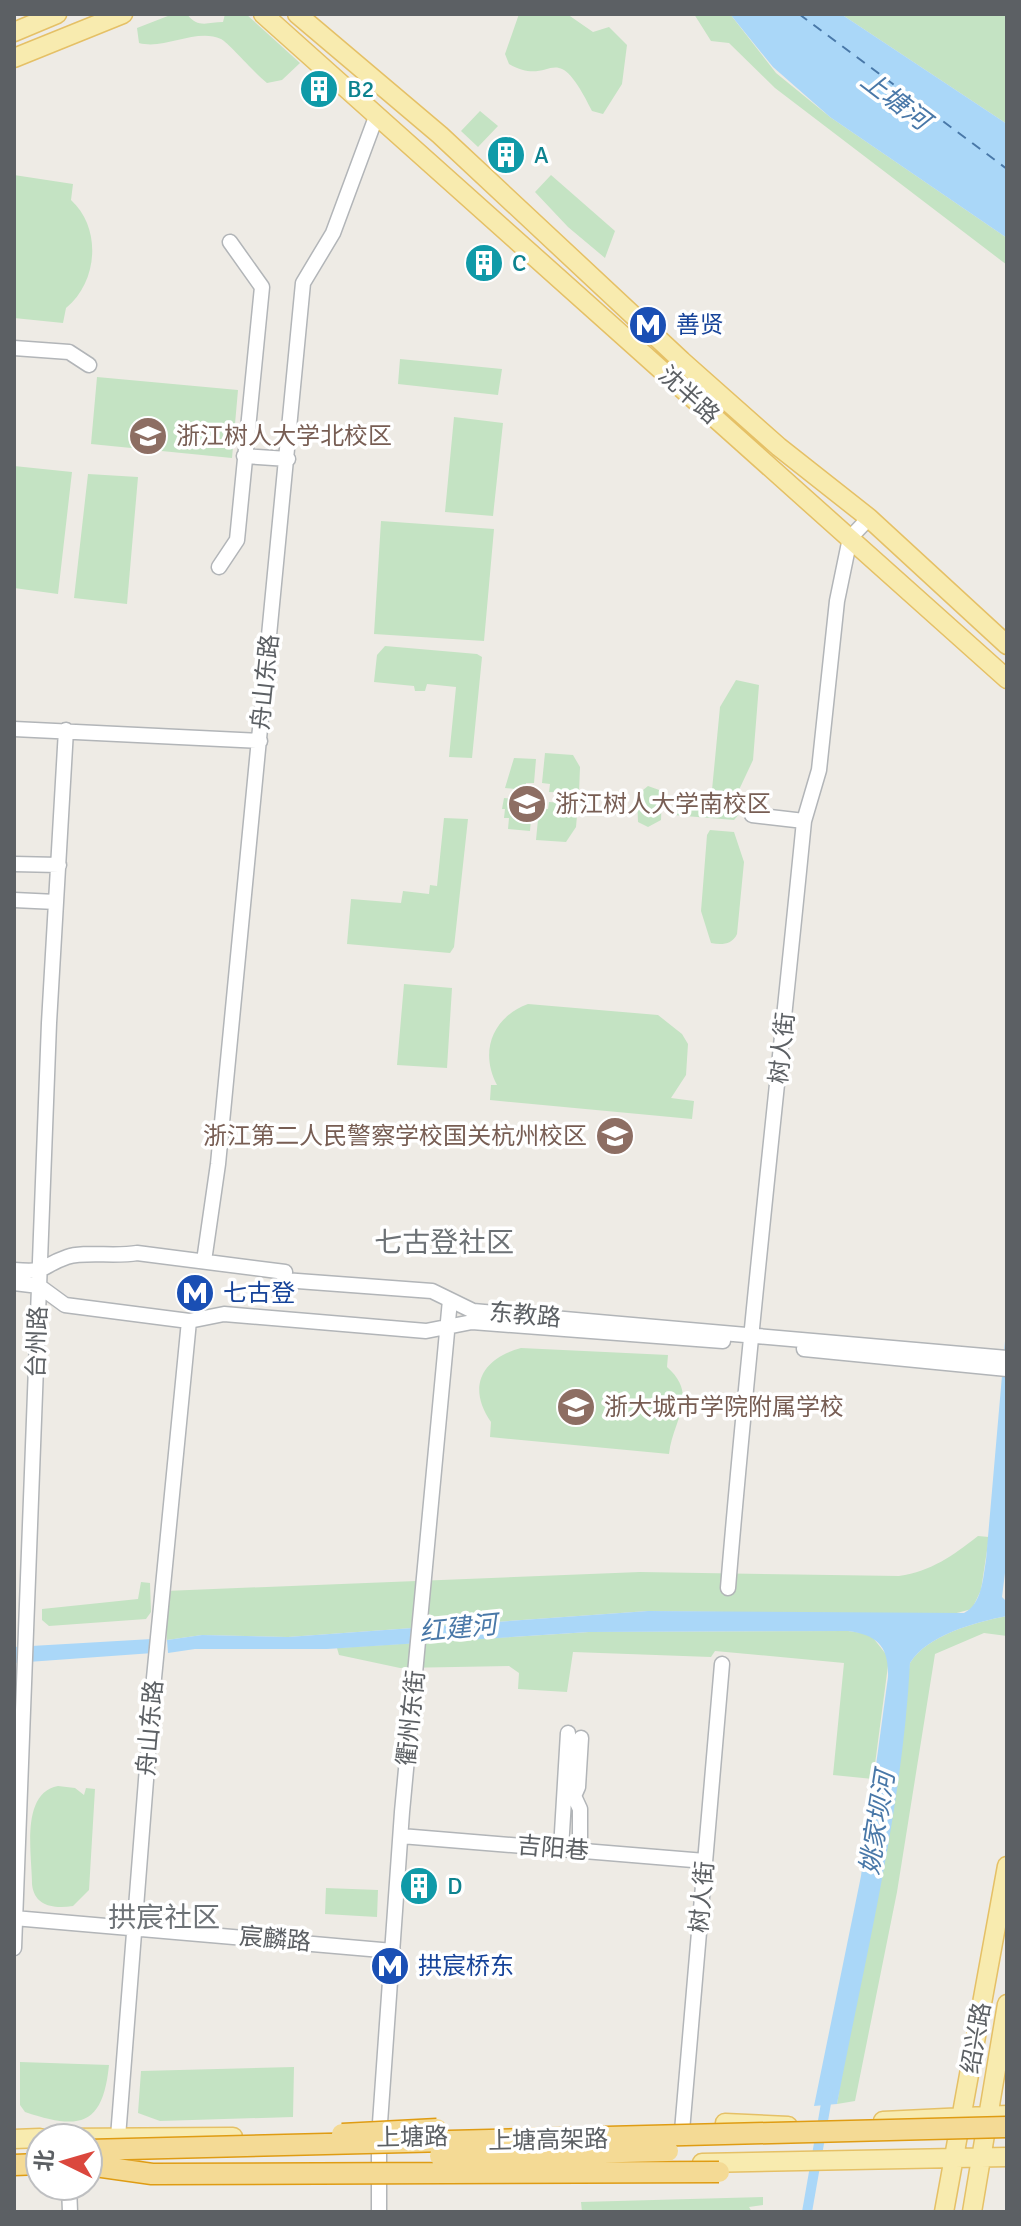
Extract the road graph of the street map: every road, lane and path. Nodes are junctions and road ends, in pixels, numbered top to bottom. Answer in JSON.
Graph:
{"nodes":[{"id":1,"x":57,"y":14,"type":"edge"},
{"id":2,"x":123,"y":14,"type":"edge"},
{"id":3,"x":263,"y":14,"type":"edge"},
{"id":4,"x":297,"y":14,"type":"edge"},
{"id":5,"x":14,"y":32,"type":"edge"},
{"id":6,"x":14,"y":58,"type":"edge"},
{"id":7,"x":376,"y":117,"type":"junction"},
{"id":8,"x":230,"y":242,"type":"dead end"},
{"id":9,"x":14,"y":348,"type":"edge"},
{"id":10,"x":89,"y":365,"type":"dead end"},
{"id":11,"x":244,"y":456,"type":"junction"},
{"id":12,"x":288,"y":459,"type":"junction"},
{"id":13,"x":869,"y":518,"type":"junction"},
{"id":14,"x":850,"y":538,"type":"junction"},
{"id":15,"x":219,"y":567,"type":"dead end"},
{"id":16,"x":1007,"y":645,"type":"edge"},
{"id":17,"x":1007,"y":679,"type":"edge"},
{"id":18,"x":14,"y":729,"type":"edge"},
{"id":19,"x":66,"y":730,"type":"junction"},
{"id":20,"x":260,"y":741,"type":"junction"},
{"id":21,"x":752,"y":815,"type":"dead end"},
{"id":22,"x":804,"y":821,"type":"junction"},
{"id":23,"x":14,"y":864,"type":"edge"},
{"id":24,"x":59,"y":865,"type":"junction"},
{"id":25,"x":14,"y":900,"type":"edge"},
{"id":26,"x":56,"y":902,"type":"junction"},
{"id":27,"x":204,"y":1261,"type":"junction"},
{"id":28,"x":14,"y":1270,"type":"edge"},
{"id":29,"x":39,"y":1279,"type":"junction"},
{"id":30,"x":14,"y":1283,"type":"edge"},
{"id":31,"x":450,"y":1300,"type":"junction"},
{"id":32,"x":189,"y":1321,"type":"junction"},
{"id":33,"x":448,"y":1327,"type":"junction"},
{"id":34,"x":748,"y":1338,"type":"junction"},
{"id":35,"x":1007,"y":1358,"type":"edge"},
{"id":36,"x":968,"y":1360,"type":"junction"},
{"id":37,"x":1007,"y":1369,"type":"edge"},
{"id":38,"x":728,"y":1588,"type":"dead end"},
{"id":39,"x":21,"y":1607,"type":"edge"},
{"id":40,"x":722,"y":1664,"type":"dead end"},
{"id":41,"x":401,"y":1836,"type":"junction"},
{"id":42,"x":561,"y":1849,"type":"junction"},
{"id":43,"x":580,"y":1851,"type":"junction"},
{"id":44,"x":705,"y":1861,"type":"junction"},
{"id":45,"x":1007,"y":1866,"type":"edge"},
{"id":46,"x":15,"y":1918,"type":"edge"},
{"id":47,"x":133,"y":1926,"type":"junction"},
{"id":48,"x":14,"y":1948,"type":"edge"},
{"id":49,"x":393,"y":1951,"type":"junction"},
{"id":50,"x":1007,"y":2004,"type":"edge"},
{"id":51,"x":987,"y":2115,"type":"junction"},
{"id":52,"x":1007,"y":2115,"type":"edge"},
{"id":53,"x":962,"y":2116,"type":"junction"},
{"id":54,"x":725,"y":2123,"type":"joint"},
{"id":55,"x":795,"y":2127,"type":"junction"},
{"id":56,"x":1007,"y":2127,"type":"edge"},
{"id":57,"x":682,"y":2131,"type":"junction"},
{"id":58,"x":104,"y":2137,"type":"edge"},
{"id":59,"x":118,"y":2137,"type":"junction"},
{"id":60,"x":379,"y":2137,"type":"junction"},
{"id":61,"x":1007,"y":2140,"type":"edge"},
{"id":62,"x":104,"y":2148,"type":"edge"},
{"id":63,"x":104,"y":2150,"type":"edge"},
{"id":64,"x":981,"y":2157,"type":"junction"},
{"id":65,"x":1007,"y":2157,"type":"edge"},
{"id":66,"x":953,"y":2158,"type":"junction"},
{"id":67,"x":795,"y":2163,"type":"junction"},
{"id":68,"x":104,"y":2164,"type":"edge"},
{"id":69,"x":104,"y":2166,"type":"edge"},
{"id":70,"x":379,"y":2166,"type":"junction"},
{"id":71,"x":104,"y":2172,"type":"edge"},
{"id":72,"x":719,"y":2172,"type":"joint"},
{"id":73,"x":379,"y":2212,"type":"edge"},
{"id":74,"x":944,"y":2212,"type":"edge"},
{"id":75,"x":972,"y":2212,"type":"edge"}],
"edges":[{"from":1,"to":5,"type":"main road"},
{"from":2,"to":6,"type":"main road"},
{"from":3,"to":7,"type":"main road","name":"沈半路"},
{"from":4,"to":13,"type":"main road","name":"沈半路"},
{"from":7,"to":12,"type":"street","name":"舟山东路"},
{"from":7,"to":14,"type":"main road","name":"沈半路"},
{"from":8,"to":11,"type":"street"},
{"from":9,"to":10,"type":"street"},
{"from":11,"to":12,"type":"street"},
{"from":11,"to":15,"type":"street"},
{"from":12,"to":20,"type":"street","name":"舟山东路"},
{"from":13,"to":14,"type":"street"},
{"from":13,"to":16,"type":"main road","name":"沈半路"},
{"from":14,"to":17,"type":"main road","name":"沈半路"},
{"from":14,"to":22,"type":"street","name":"树人街"},
{"from":18,"to":19,"type":"street"},
{"from":19,"to":20,"type":"street"},
{"from":19,"to":24,"type":"street","name":"台州路"},
{"from":20,"to":27,"type":"street","name":"舟山东路"},
{"from":21,"to":22,"type":"street"},
{"from":22,"to":34,"type":"street","name":"树人街"},
{"from":23,"to":24,"type":"street"},
{"from":24,"to":26,"type":"street","name":"台州路"},
{"from":25,"to":26,"type":"street"},
{"from":26,"to":29,"type":"street","name":"台州路"},
{"from":27,"to":29,"type":"street","name":"东教路"},
{"from":27,"to":31,"type":"street","name":"东教路"},
{"from":28,"to":29,"type":"street","name":"东教路"},
{"from":29,"to":30,"type":"street","name":"东教路"},
{"from":29,"to":32,"type":"street","name":"东教路"},
{"from":29,"to":39,"type":"street","name":"台州路"},
{"from":31,"to":33,"type":"street","name":"衢州东街"},
{"from":31,"to":34,"type":"street","name":"东教路"},
{"from":32,"to":33,"type":"street","name":"东教路"},
{"from":32,"to":47,"type":"street","name":"舟山东路"},
{"from":33,"to":34,"type":"street","name":"东教路"},
{"from":33,"to":41,"type":"street","name":"衢州东街"},
{"from":34,"to":36,"type":"street","name":"东教路"},
{"from":34,"to":38,"type":"street","name":"树人街"},
{"from":35,"to":36,"type":"street","name":"东教路"},
{"from":36,"to":37,"type":"street","name":"东教路"},
{"from":39,"to":46,"type":"street","name":"台州路"},
{"from":40,"to":44,"type":"street","name":"树人街"},
{"from":41,"to":42,"type":"street","name":"吉阳巷"},
{"from":41,"to":49,"type":"street","name":"衢州东街"},
{"from":42,"to":43,"type":"street","name":"吉阳巷"},
{"from":42,"to":43,"type":"street"},
{"from":43,"to":44,"type":"street","name":"吉阳巷"},
{"from":44,"to":57,"type":"street","name":"树人街"},
{"from":45,"to":53,"type":"main road","name":"绍兴路"},
{"from":46,"to":47,"type":"street","name":"宸麟路"},
{"from":46,"to":48,"type":"street","name":"台州路"},
{"from":47,"to":49,"type":"street","name":"宸麟路"},
{"from":47,"to":59,"type":"street","name":"舟山东路"},
{"from":49,"to":60,"type":"street","name":"衢州东街"},
{"from":50,"to":51,"type":"main road","name":"绍兴路"},
{"from":51,"to":52,"type":"main road","name":"上塘路"},
{"from":51,"to":53,"type":"main road","name":"上塘路"},
{"from":51,"to":64,"type":"main road","name":"绍兴路"},
{"from":53,"to":55,"type":"main road","name":"上塘路"},
{"from":53,"to":66,"type":"main road","name":"绍兴路"},
{"from":54,"to":55,"type":"main road"},
{"from":54,"to":62,"type":"highway","bridge":true},
{"from":55,"to":57,"type":"main road","name":"上塘路"},
{"from":56,"to":63,"type":"highway","name":"上塘高架路","bridge":true},
{"from":57,"to":60,"type":"main road","name":"上塘路"},
{"from":58,"to":59,"type":"main road","name":"上塘路"},
{"from":59,"to":60,"type":"main road","name":"上塘路"},
{"from":60,"to":70,"type":"street","name":"衢州东街"},
{"from":61,"to":68,"type":"highway","name":"上塘高架路","bridge":true},
{"from":64,"to":65,"type":"main road","name":"上塘路"},
{"from":64,"to":66,"type":"main road","name":"上塘路"},
{"from":64,"to":75,"type":"main road","name":"绍兴路"},
{"from":66,"to":67,"type":"main road","name":"上塘路"},
{"from":66,"to":74,"type":"main road","name":"绍兴路"},
{"from":67,"to":70,"type":"main road","name":"上塘路"},
{"from":67,"to":72,"type":"main road"},
{"from":69,"to":72,"type":"highway","bridge":true},
{"from":70,"to":71,"type":"main road","name":"上塘路"},
{"from":70,"to":73,"type":"street","name":"衢州东街"}]}
